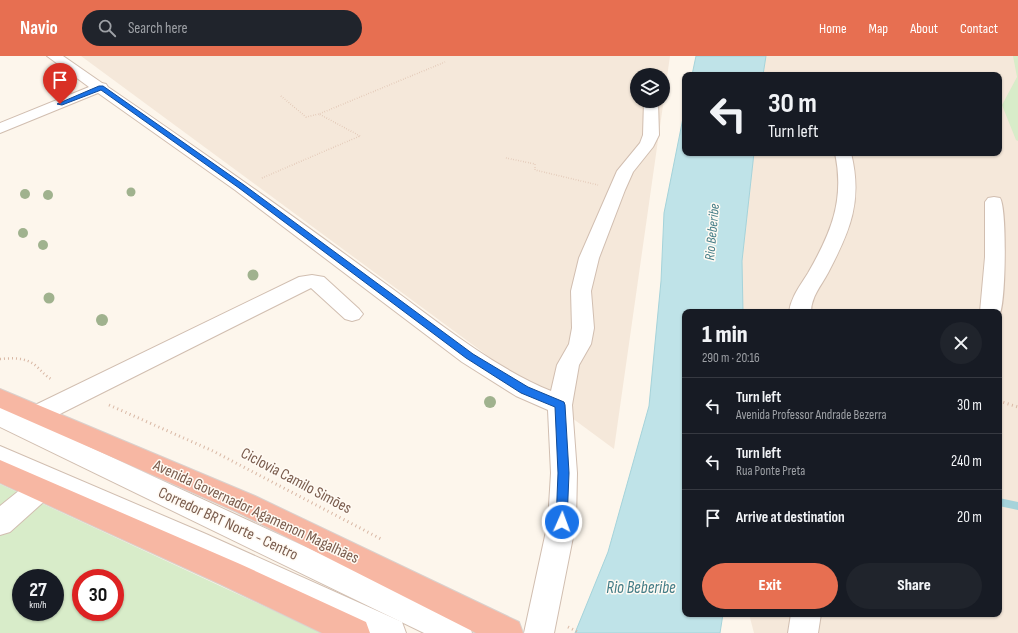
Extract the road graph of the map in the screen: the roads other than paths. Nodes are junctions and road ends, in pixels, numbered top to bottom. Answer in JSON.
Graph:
{"nodes":[{"id":1,"x":54,"y":56,"type":"edge"},
{"id":2,"x":101,"y":87,"type":"junction"},
{"id":3,"x":651,"y":108,"type":"edge"},
{"id":4,"x":0,"y":128,"type":"edge"},
{"id":5,"x":844,"y":156,"type":"edge"},
{"id":6,"x":994,"y":202,"type":"dead end"},
{"id":7,"x":800,"y":309,"type":"edge"},
{"id":8,"x":991,"y":309,"type":"edge"},
{"id":9,"x":352,"y":314,"type":"dead end"},
{"id":10,"x":0,"y":398,"type":"edge"},
{"id":11,"x":560,"y":405,"type":"junction"},
{"id":12,"x":38,"y":415,"type":"junction"},
{"id":13,"x":0,"y":416,"type":"edge"},
{"id":14,"x":0,"y":456,"type":"edge"},
{"id":15,"x":0,"y":471,"type":"edge"},
{"id":16,"x":40,"y":489,"type":"junction"},
{"id":17,"x":0,"y":523,"type":"edge"},
{"id":18,"x":806,"y":617,"type":"edge"},
{"id":19,"x":541,"y":626,"type":"edge"},
{"id":20,"x":356,"y":633,"type":"edge"},
{"id":21,"x":391,"y":633,"type":"edge"},
{"id":22,"x":457,"y":633,"type":"edge"},
{"id":23,"x":508,"y":633,"type":"edge"},
{"id":24,"x":803,"y":633,"type":"edge"}],
"edges":[{"from":1,"to":2,"type":"street"},
{"from":2,"to":4,"type":"street"},
{"from":2,"to":11,"type":"street"},
{"from":3,"to":11,"type":"street"},
{"from":5,"to":7,"type":"street"},
{"from":6,"to":8,"type":"street"},
{"from":9,"to":12,"type":"street"},
{"from":10,"to":12,"type":"highway","name":"Avenida Governador Agamenon Magalhães"},
{"from":11,"to":19,"type":"street"},
{"from":12,"to":23,"type":"highway","name":"Avenida Governador Agamenon Magalhães"},
{"from":13,"to":22,"type":"street","name":"Corredor BRT Norte - Centro"},
{"from":14,"to":21,"type":"street"},
{"from":15,"to":16,"type":"highway"},
{"from":16,"to":17,"type":"street"},
{"from":16,"to":20,"type":"highway"},
{"from":18,"to":24,"type":"street"}]}
